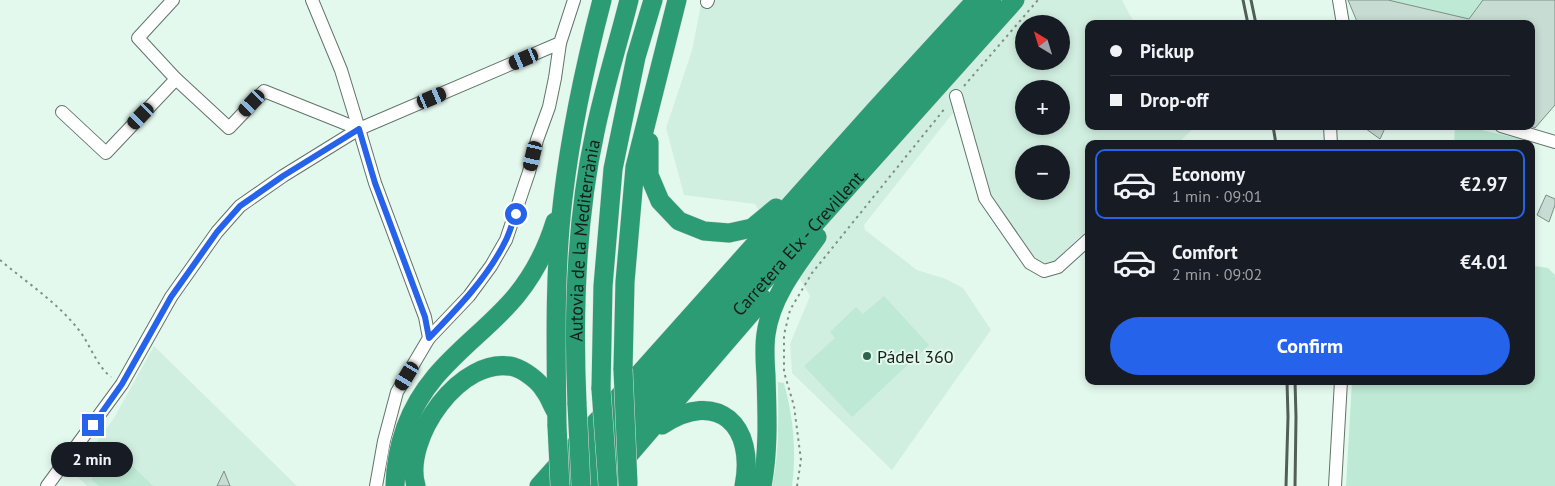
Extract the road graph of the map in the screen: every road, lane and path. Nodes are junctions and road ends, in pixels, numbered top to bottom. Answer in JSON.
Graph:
{"nodes":[{"id":1,"x":173,"y":0,"type":"edge"},
{"id":2,"x":312,"y":0,"type":"edge"},
{"id":3,"x":574,"y":0,"type":"edge"},
{"id":4,"x":602,"y":0,"type":"edge"},
{"id":5,"x":629,"y":0,"type":"edge"},
{"id":6,"x":653,"y":0,"type":"edge"},
{"id":7,"x":677,"y":0,"type":"edge"},
{"id":8,"x":976,"y":0,"type":"edge"},
{"id":9,"x":992,"y":0,"type":"edge"},
{"id":10,"x":1015,"y":0,"type":"edge"},
{"id":11,"x":1038,"y":0,"type":"edge"},
{"id":12,"x":977,"y":42,"type":"junction"},
{"id":13,"x":560,"y":43,"type":"junction"},
{"id":14,"x":176,"y":80,"type":"junction"},
{"id":15,"x":956,"y":96,"type":"junction"},
{"id":16,"x":876,"y":109,"type":"junction"},
{"id":17,"x":649,"y":111,"type":"junction"},
{"id":18,"x":62,"y":112,"type":"dead end"},
{"id":19,"x":359,"y":129,"type":"junction"},
{"id":20,"x":1514,"y":130,"type":"edge"},
{"id":21,"x":1555,"y":142,"type":"edge"},
{"id":22,"x":563,"y":199,"type":"junction"},
{"id":23,"x":822,"y":230,"type":"junction"},
{"id":24,"x":1085,"y":243,"type":"edge"},
{"id":25,"x":0,"y":260,"type":"edge"},
{"id":26,"x":429,"y":338,"type":"junction"},
{"id":27,"x":122,"y":384,"type":"junction"},
{"id":28,"x":1341,"y":385,"type":"edge"},
{"id":29,"x":1346,"y":385,"type":"edge"},
{"id":30,"x":557,"y":420,"type":"junction"},
{"id":31,"x":630,"y":454,"type":"junction"},
{"id":32,"x":628,"y":485,"type":"edge"},
{"id":33,"x":47,"y":486,"type":"edge"},
{"id":34,"x":376,"y":486,"type":"edge"},
{"id":35,"x":395,"y":486,"type":"edge"},
{"id":36,"x":416,"y":486,"type":"edge"},
{"id":37,"x":539,"y":486,"type":"edge"},
{"id":38,"x":560,"y":486,"type":"edge"},
{"id":39,"x":581,"y":486,"type":"edge"},
{"id":40,"x":602,"y":486,"type":"edge"},
{"id":41,"x":608,"y":486,"type":"edge"},
{"id":42,"x":744,"y":486,"type":"edge"},
{"id":43,"x":762,"y":486,"type":"edge"},
{"id":44,"x":798,"y":486,"type":"edge"},
{"id":45,"x":1335,"y":486,"type":"edge"},
{"id":46,"x":1340,"y":486,"type":"edge"}],
"edges":[{"from":1,"to":14,"type":"street"},
{"from":2,"to":19,"type":"street"},
{"from":3,"to":13,"type":"street"},
{"from":4,"to":22,"type":"highway"},
{"from":5,"to":39,"type":"highway","name":"Autovia de la Mediterrània","bridge":true},
{"from":6,"to":41,"type":"highway","name":"Autovia de la Mediterrània","bridge":true},
{"from":7,"to":17,"type":"highway"},
{"from":8,"to":16,"type":"highway"},
{"from":9,"to":38,"type":"highway","name":"Carretera Elx - Crevillent"},
{"from":10,"to":12,"type":"highway","name":"Carretera Elx - Crevillent"},
{"from":11,"to":15,"type":"path"},
{"from":12,"to":23,"type":"highway"},
{"from":12,"to":39,"type":"highway","name":"Carretera Elx - Crevillent"},
{"from":13,"to":19,"type":"street"},
{"from":13,"to":26,"type":"street"},
{"from":14,"to":18,"type":"street"},
{"from":14,"to":19,"type":"street"},
{"from":15,"to":24,"type":"street"},
{"from":15,"to":44,"type":"path"},
{"from":16,"to":17,"type":"highway"},
{"from":16,"to":37,"type":"highway"},
{"from":17,"to":32,"type":"highway","bridge":true},
{"from":19,"to":26,"type":"street"},
{"from":19,"to":27,"type":"street"},
{"from":20,"to":21,"type":"street"},
{"from":22,"to":30,"type":"highway"},
{"from":22,"to":35,"type":"highway"},
{"from":23,"to":31,"type":"highway"},
{"from":23,"to":43,"type":"highway"},
{"from":25,"to":27,"type":"path"},
{"from":26,"to":34,"type":"street"},
{"from":27,"to":33,"type":"street"},
{"from":28,"to":45,"type":"street"},
{"from":29,"to":46,"type":"street"},
{"from":30,"to":36,"type":"highway"},
{"from":30,"to":38,"type":"highway","bridge":true},
{"from":31,"to":40,"type":"highway"},
{"from":31,"to":42,"type":"highway"}]}
